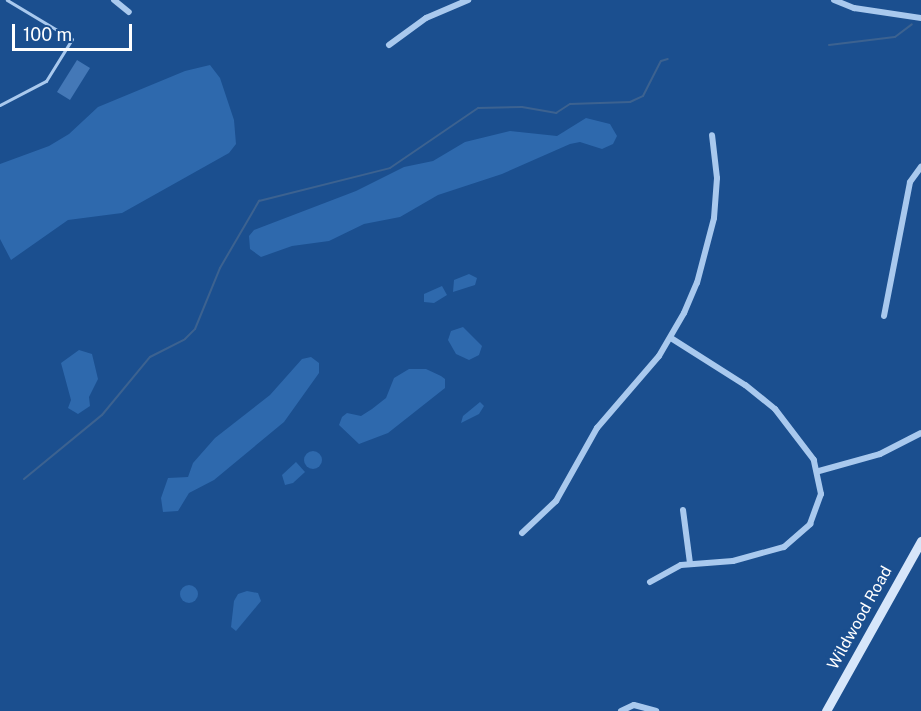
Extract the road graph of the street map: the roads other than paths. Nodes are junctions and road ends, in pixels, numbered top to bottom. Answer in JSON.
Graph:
{"nodes":[{"id":1,"x":6,"y":0,"type":"edge"},
{"id":2,"x":114,"y":0,"type":"edge"},
{"id":3,"x":468,"y":0,"type":"edge"},
{"id":4,"x":834,"y":0,"type":"edge"},
{"id":5,"x":129,"y":12,"type":"dead end"},
{"id":6,"x":921,"y":18,"type":"edge"},
{"id":7,"x":389,"y":45,"type":"dead end"},
{"id":8,"x":0,"y":105,"type":"edge"},
{"id":9,"x":712,"y":135,"type":"dead end"},
{"id":10,"x":921,"y":168,"type":"edge"},
{"id":11,"x":884,"y":316,"type":"dead end"},
{"id":12,"x":671,"y":338,"type":"junction"},
{"id":13,"x":921,"y":432,"type":"edge"},
{"id":14,"x":819,"y":471,"type":"junction"},
{"id":15,"x":683,"y":510,"type":"dead end"},
{"id":16,"x":522,"y":533,"type":"dead end"},
{"id":17,"x":921,"y":541,"type":"edge"},
{"id":18,"x":690,"y":563,"type":"junction"},
{"id":19,"x":650,"y":582,"type":"dead end"},
{"id":20,"x":621,"y":711,"type":"edge"},
{"id":21,"x":656,"y":711,"type":"edge"},
{"id":22,"x":826,"y":711,"type":"edge"}],
"edges":[{"from":1,"to":8,"type":"lane"},
{"from":2,"to":5,"type":"street"},
{"from":3,"to":7,"type":"street"},
{"from":4,"to":6,"type":"street"},
{"from":9,"to":12,"type":"street"},
{"from":10,"to":11,"type":"street"},
{"from":12,"to":14,"type":"street"},
{"from":12,"to":16,"type":"street"},
{"from":13,"to":14,"type":"street"},
{"from":14,"to":18,"type":"street"},
{"from":15,"to":18,"type":"street"},
{"from":17,"to":22,"type":"street","name":"Wildwood Road"},
{"from":18,"to":19,"type":"street"},
{"from":20,"to":21,"type":"street"}]}
